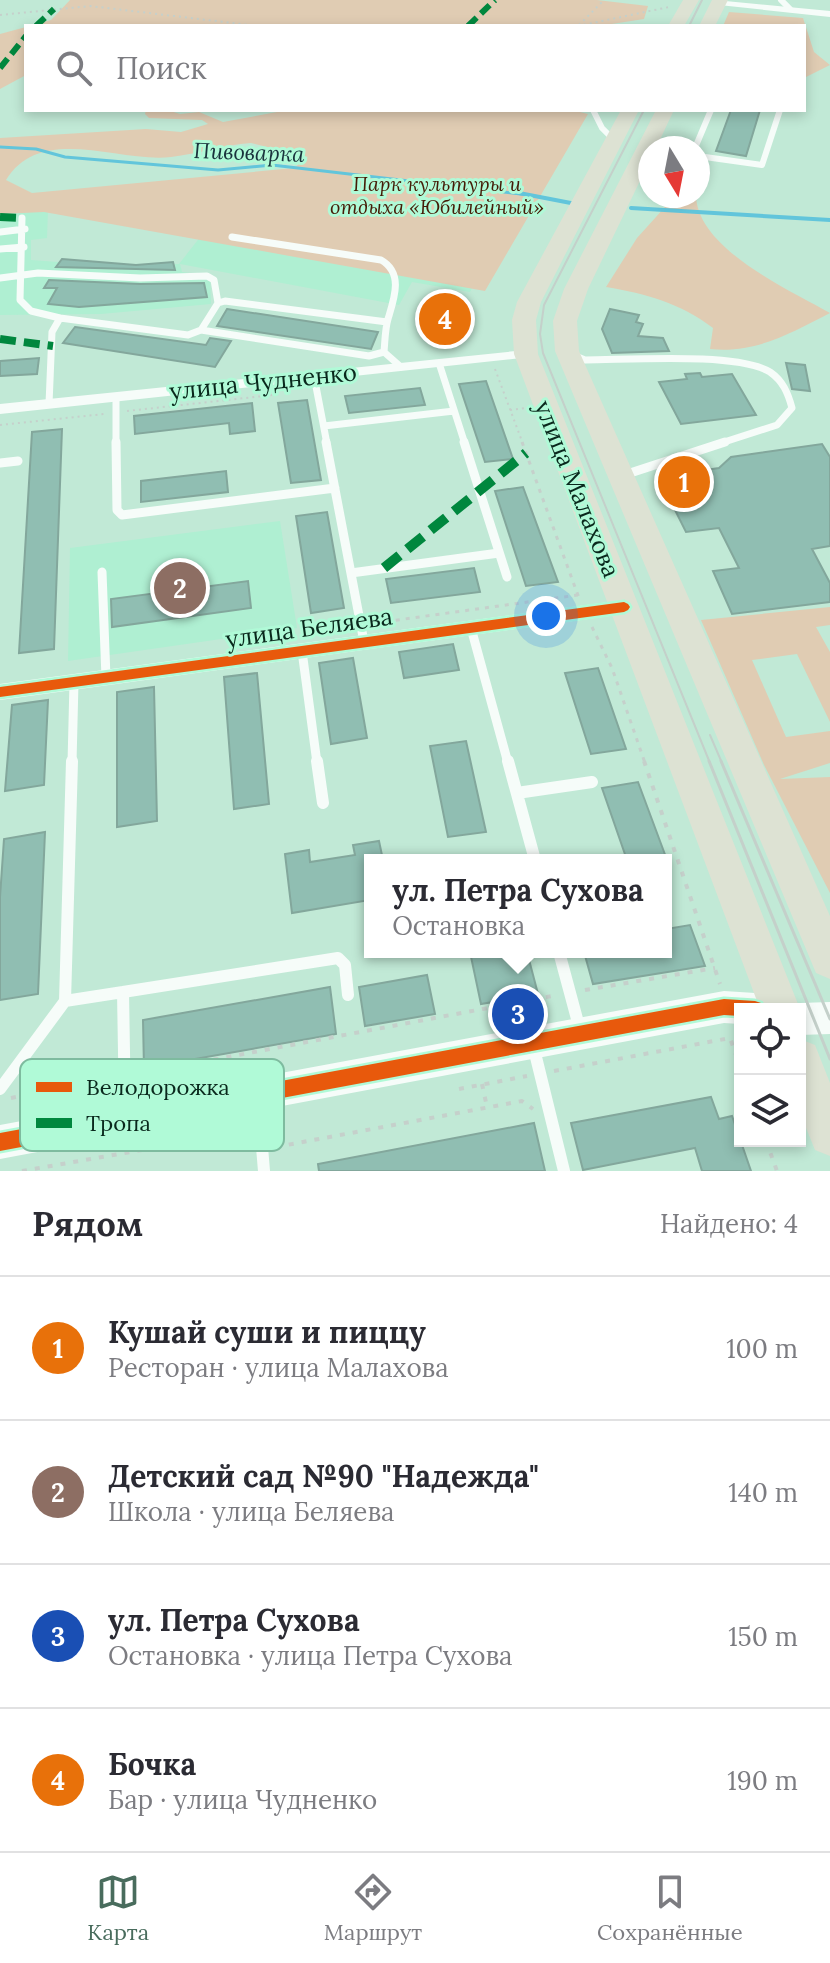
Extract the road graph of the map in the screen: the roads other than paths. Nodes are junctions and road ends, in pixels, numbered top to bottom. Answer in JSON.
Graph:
{"nodes":[{"id":1,"x":683,"y":0,"type":"edge"},
{"id":2,"x":690,"y":0,"type":"edge"},
{"id":3,"x":781,"y":0,"type":"edge"},
{"id":4,"x":719,"y":1,"type":"edge"},
{"id":5,"x":790,"y":9,"type":"junction"},
{"id":6,"x":830,"y":14,"type":"edge"},
{"id":7,"x":677,"y":24,"type":"edge"},
{"id":8,"x":708,"y":24,"type":"edge"},
{"id":9,"x":594,"y":112,"type":"edge"},
{"id":10,"x":629,"y":112,"type":"edge"},
{"id":11,"x":664,"y":112,"type":"edge"},
{"id":12,"x":710,"y":112,"type":"edge"},
{"id":13,"x":779,"y":112,"type":"edge"},
{"id":14,"x":654,"y":136,"type":"edge"},
{"id":15,"x":700,"y":136,"type":"edge"},
{"id":16,"x":614,"y":140,"type":"junction"},
{"id":17,"x":710,"y":158,"type":"edge"},
{"id":18,"x":638,"y":169,"type":"edge"},
{"id":19,"x":22,"y":218,"type":"dead end"},
{"id":20,"x":25,"y":229,"type":"junction"},
{"id":21,"x":0,"y":232,"type":"edge"},
{"id":22,"x":232,"y":237,"type":"dead end"},
{"id":23,"x":24,"y":247,"type":"junction"},
{"id":24,"x":0,"y":249,"type":"edge"},
{"id":25,"x":21,"y":275,"type":"junction"},
{"id":26,"x":0,"y":278,"type":"edge"},
{"id":27,"x":218,"y":303,"type":"junction"},
{"id":28,"x":60,"y":318,"type":"junction"},
{"id":29,"x":387,"y":322,"type":"junction"},
{"id":30,"x":201,"y":330,"type":"junction"},
{"id":31,"x":567,"y":351,"type":"junction"},
{"id":32,"x":384,"y":352,"type":"junction"},
{"id":33,"x":526,"y":354,"type":"junction"},
{"id":34,"x":401,"y":367,"type":"junction"},
{"id":35,"x":441,"y":370,"type":"junction"},
{"id":36,"x":316,"y":383,"type":"junction"},
{"id":37,"x":49,"y":404,"type":"junction"},
{"id":38,"x":116,"y":405,"type":"junction"},
{"id":39,"x":0,"y":409,"type":"edge"},
{"id":40,"x":454,"y":411,"type":"junction"},
{"id":41,"x":324,"y":426,"type":"junction"},
{"id":42,"x":18,"y":461,"type":"dead end"},
{"id":43,"x":0,"y":463,"type":"edge"},
{"id":44,"x":620,"y":476,"type":"junction"},
{"id":45,"x":335,"y":488,"type":"junction"},
{"id":46,"x":499,"y":553,"type":"junction"},
{"id":47,"x":102,"y":572,"type":"dead end"},
{"id":48,"x":351,"y":573,"type":"junction"},
{"id":49,"x":507,"y":577,"type":"dead end"},
{"id":50,"x":624,"y":607,"type":"junction"},
{"id":51,"x":471,"y":628,"type":"junction"},
{"id":52,"x":364,"y":642,"type":"junction"},
{"id":53,"x":302,"y":651,"type":"junction"},
{"id":54,"x":106,"y":678,"type":"junction"},
{"id":55,"x":74,"y":682,"type":"junction"},
{"id":56,"x":0,"y":692,"type":"edge"},
{"id":57,"x":592,"y":782,"type":"dead end"},
{"id":58,"x":517,"y":793,"type":"junction"},
{"id":59,"x":323,"y":803,"type":"dead end"},
{"id":60,"x":533,"y":854,"type":"edge"},
{"id":61,"x":561,"y":958,"type":"edge"},
{"id":62,"x":830,"y":960,"type":"edge"},
{"id":63,"x":123,"y":992,"type":"junction"},
{"id":64,"x":348,"y":995,"type":"dead end"},
{"id":65,"x":65,"y":1001,"type":"junction"},
{"id":66,"x":778,"y":1003,"type":"edge"},
{"id":67,"x":734,"y":1008,"type":"edge"},
{"id":68,"x":830,"y":1018,"type":"edge"},
{"id":69,"x":806,"y":1019,"type":"edge"},
{"id":70,"x":581,"y":1033,"type":"junction"},
{"id":71,"x":536,"y":1058,"type":"junction"},
{"id":72,"x":22,"y":1059,"type":"edge"},
{"id":73,"x":124,"y":1059,"type":"edge"},
{"id":74,"x":20,"y":1062,"type":"edge"},
{"id":75,"x":806,"y":1075,"type":"edge"},
{"id":76,"x":0,"y":1089,"type":"edge"},
{"id":77,"x":284,"y":1092,"type":"edge"},
{"id":78,"x":830,"y":1135,"type":"edge"},
{"id":79,"x":20,"y":1138,"type":"edge"},
{"id":80,"x":0,"y":1142,"type":"edge"},
{"id":81,"x":262,"y":1151,"type":"edge"},
{"id":82,"x":264,"y":1171,"type":"edge"},
{"id":83,"x":564,"y":1171,"type":"edge"}],
"edges":[{"from":1,"to":2,"type":"street"},
{"from":2,"to":7,"type":"main road"},
{"from":3,"to":5,"type":"lane"},
{"from":4,"to":5,"type":"street"},
{"from":4,"to":8,"type":"main road"},
{"from":5,"to":6,"type":"street"},
{"from":9,"to":16,"type":"lane"},
{"from":10,"to":16,"type":"main road","name":"улица Малахова"},
{"from":11,"to":14,"type":"main road","name":"улица Малахова"},
{"from":12,"to":15,"type":"lane"},
{"from":13,"to":17,"type":"lane"},
{"from":16,"to":33,"type":"main road","name":"улица Малахова"},
{"from":18,"to":31,"type":"main road","name":"улица Малахова"},
{"from":19,"to":20,"type":"lane"},
{"from":20,"to":21,"type":"lane"},
{"from":20,"to":23,"type":"lane"},
{"from":22,"to":29,"type":"lane"},
{"from":23,"to":24,"type":"lane"},
{"from":23,"to":25,"type":"lane"},
{"from":25,"to":26,"type":"lane"},
{"from":25,"to":27,"type":"lane"},
{"from":25,"to":28,"type":"lane"},
{"from":27,"to":29,"type":"lane"},
{"from":27,"to":30,"type":"lane"},
{"from":28,"to":30,"type":"lane"},
{"from":28,"to":37,"type":"lane"},
{"from":29,"to":32,"type":"lane"},
{"from":30,"to":32,"type":"lane"},
{"from":31,"to":44,"type":"main road","name":"улица Малахова"},
{"from":31,"to":44,"type":"lane"},
{"from":32,"to":34,"type":"lane"},
{"from":33,"to":35,"type":"street","name":"улица Чудненко"},
{"from":33,"to":50,"type":"main road","name":"улица Малахова"},
{"from":34,"to":35,"type":"street","name":"улица Чудненко"},
{"from":34,"to":36,"type":"street","name":"улица Чудненко"},
{"from":35,"to":40,"type":"lane"},
{"from":36,"to":38,"type":"street","name":"улица Чудненко"},
{"from":36,"to":41,"type":"lane"},
{"from":37,"to":38,"type":"street","name":"улица Чудненко"},
{"from":37,"to":39,"type":"street","name":"улица Чудненко"},
{"from":38,"to":45,"type":"lane"},
{"from":40,"to":41,"type":"lane"},
{"from":40,"to":46,"type":"lane"},
{"from":41,"to":45,"type":"lane"},
{"from":42,"to":43,"type":"lane"},
{"from":44,"to":62,"type":"main road","name":"улица Малахова"},
{"from":45,"to":48,"type":"lane"},
{"from":46,"to":48,"type":"lane"},
{"from":46,"to":49,"type":"lane"},
{"from":47,"to":54,"type":"lane"},
{"from":48,"to":52,"type":"lane"},
{"from":50,"to":51,"type":"street","name":"улица Беляева"},
{"from":50,"to":66,"type":"main road","name":"улица Малахова"},
{"from":51,"to":52,"type":"street","name":"улица Беляева"},
{"from":51,"to":58,"type":"lane"},
{"from":52,"to":53,"type":"street","name":"улица Беляева"},
{"from":53,"to":54,"type":"street","name":"улица Беляева"},
{"from":53,"to":59,"type":"lane"},
{"from":54,"to":55,"type":"street","name":"улица Беляева"},
{"from":55,"to":56,"type":"street","name":"улица Беляева"},
{"from":55,"to":65,"type":"lane"},
{"from":57,"to":58,"type":"lane"},
{"from":58,"to":60,"type":"lane"},
{"from":61,"to":70,"type":"lane"},
{"from":63,"to":64,"type":"lane"},
{"from":63,"to":65,"type":"lane"},
{"from":63,"to":73,"type":"lane"},
{"from":65,"to":72,"type":"lane"},
{"from":67,"to":70,"type":"street"},
{"from":68,"to":69,"type":"street"},
{"from":70,"to":71,"type":"street"},
{"from":71,"to":77,"type":"street"},
{"from":71,"to":83,"type":"lane"},
{"from":74,"to":76,"type":"lane"},
{"from":75,"to":78,"type":"main road"},
{"from":79,"to":80,"type":"street"},
{"from":81,"to":82,"type":"lane"}]}
